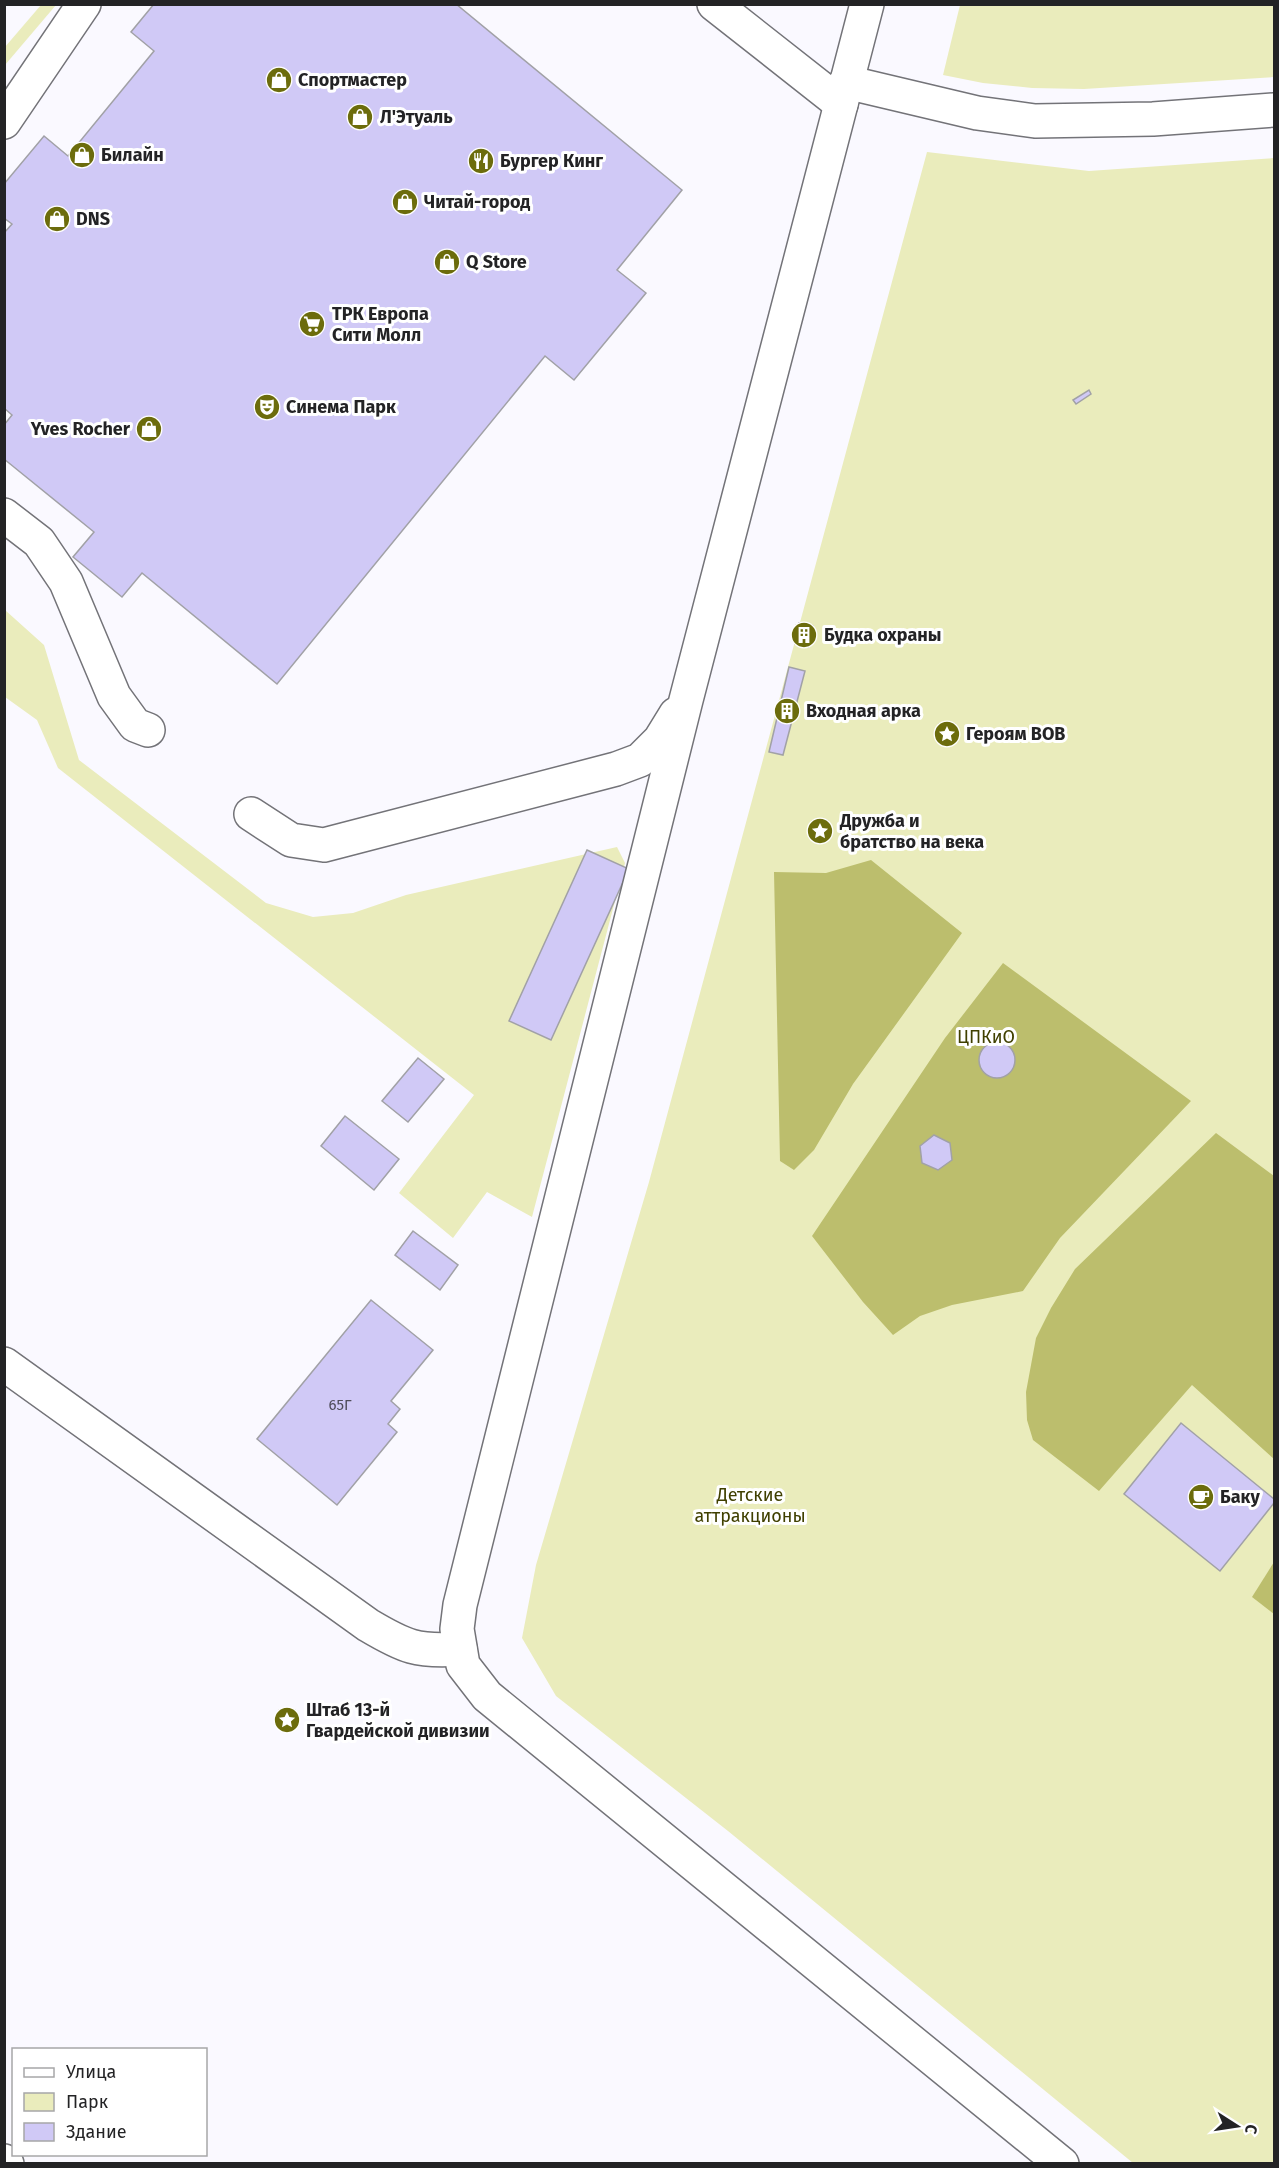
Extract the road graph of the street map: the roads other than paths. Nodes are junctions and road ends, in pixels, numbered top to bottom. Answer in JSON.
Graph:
{"nodes":[{"id":1,"x":84,"y":4,"type":"edge"},
{"id":2,"x":714,"y":4,"type":"edge"},
{"id":3,"x":867,"y":4,"type":"edge"},
{"id":4,"x":844,"y":93,"type":"junction"},
{"id":5,"x":1275,"y":110,"type":"edge"},
{"id":6,"x":4,"y":122,"type":"edge"},
{"id":7,"x":4,"y":515,"type":"edge"},
{"id":8,"x":686,"y":700,"type":"junction"},
{"id":9,"x":148,"y":730,"type":"dead end"},
{"id":10,"x":252,"y":814,"type":"dead end"},
{"id":11,"x":4,"y":1364,"type":"edge"},
{"id":12,"x":460,"y":1649,"type":"junction"},
{"id":13,"x":1062,"y":2163,"type":"edge"}],
"edges":[{"from":1,"to":6,"type":"street"},
{"from":2,"to":4,"type":"street"},
{"from":3,"to":4,"type":"street"},
{"from":4,"to":5,"type":"street"},
{"from":4,"to":8,"type":"street"},
{"from":7,"to":9,"type":"street"},
{"from":8,"to":10,"type":"street"},
{"from":8,"to":12,"type":"street"},
{"from":11,"to":12,"type":"street"},
{"from":12,"to":13,"type":"street"}]}
